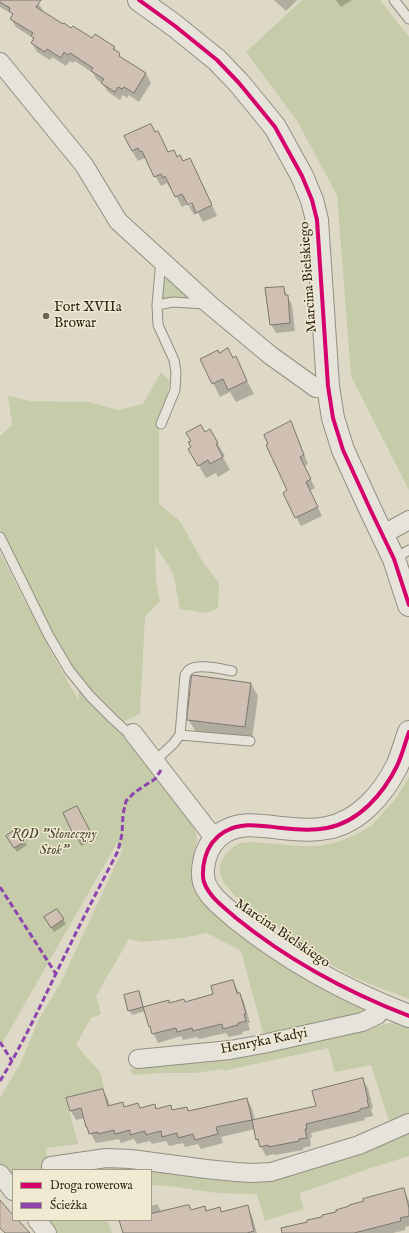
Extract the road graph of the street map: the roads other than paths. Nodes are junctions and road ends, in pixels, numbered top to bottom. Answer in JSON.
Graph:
{"nodes":[{"id":1,"x":139,"y":0,"type":"edge"},
{"id":2,"x":394,"y":0,"type":"edge"},
{"id":3,"x":409,"y":18,"type":"edge"},
{"id":4,"x":0,"y":62,"type":"edge"},
{"id":5,"x":161,"y":260,"type":"junction"},
{"id":6,"x":156,"y":305,"type":"junction"},
{"id":7,"x":210,"y":305,"type":"junction"},
{"id":8,"x":328,"y":386,"type":"junction"},
{"id":9,"x":161,"y":424,"type":"dead end"},
{"id":10,"x":409,"y":520,"type":"edge"},
{"id":11,"x":382,"y":535,"type":"junction"},
{"id":12,"x":0,"y":538,"type":"edge"},
{"id":13,"x":402,"y":554,"type":"edge"},
{"id":14,"x":409,"y":605,"type":"edge"},
{"id":15,"x":232,"y":671,"type":"dead end"},
{"id":16,"x":132,"y":732,"type":"joint"},
{"id":17,"x":409,"y":732,"type":"edge"},
{"id":18,"x":180,"y":735,"type":"junction"},
{"id":19,"x":250,"y":741,"type":"dead end"},
{"id":20,"x":154,"y":762,"type":"junction"},
{"id":21,"x":215,"y":839,"type":"junction"},
{"id":22,"x":384,"y":1006,"type":"junction"},
{"id":23,"x":409,"y":1016,"type":"edge"},
{"id":24,"x":138,"y":1059,"type":"dead end"},
{"id":25,"x":409,"y":1123,"type":"edge"},
{"id":26,"x":51,"y":1166,"type":"dead end"},
{"id":27,"x":0,"y":1174,"type":"edge"},
{"id":28,"x":12,"y":1190,"type":"edge"},
{"id":29,"x":38,"y":1221,"type":"edge"},
{"id":30,"x":47,"y":1233,"type":"edge"}],
"edges":[{"from":1,"to":8,"type":"street","name":"Marcina Bielskiego"},
{"from":2,"to":3,"type":"lane"},
{"from":4,"to":5,"type":"street"},
{"from":5,"to":6,"type":"lane"},
{"from":5,"to":7,"type":"street"},
{"from":6,"to":7,"type":"lane"},
{"from":6,"to":9,"type":"lane"},
{"from":7,"to":8,"type":"street"},
{"from":8,"to":11,"type":"street","name":"Marcina Bielskiego"},
{"from":10,"to":11,"type":"street"},
{"from":11,"to":13,"type":"street","name":"Marcina Bielskiego"},
{"from":12,"to":16,"type":"lane"},
{"from":13,"to":14,"type":"street","name":"Marcina Bielskiego"},
{"from":15,"to":18,"type":"lane"},
{"from":16,"to":20,"type":"street"},
{"from":17,"to":21,"type":"street","name":"Marcina Bielskiego"},
{"from":18,"to":19,"type":"lane"},
{"from":18,"to":20,"type":"lane"},
{"from":20,"to":21,"type":"street"},
{"from":21,"to":22,"type":"street","name":"Marcina Bielskiego"},
{"from":22,"to":23,"type":"street","name":"Marcina Bielskiego"},
{"from":22,"to":24,"type":"street","name":"Henryka Kadyi"},
{"from":25,"to":26,"type":"street"},
{"from":27,"to":28,"type":"street"},
{"from":29,"to":30,"type":"street"}]}
